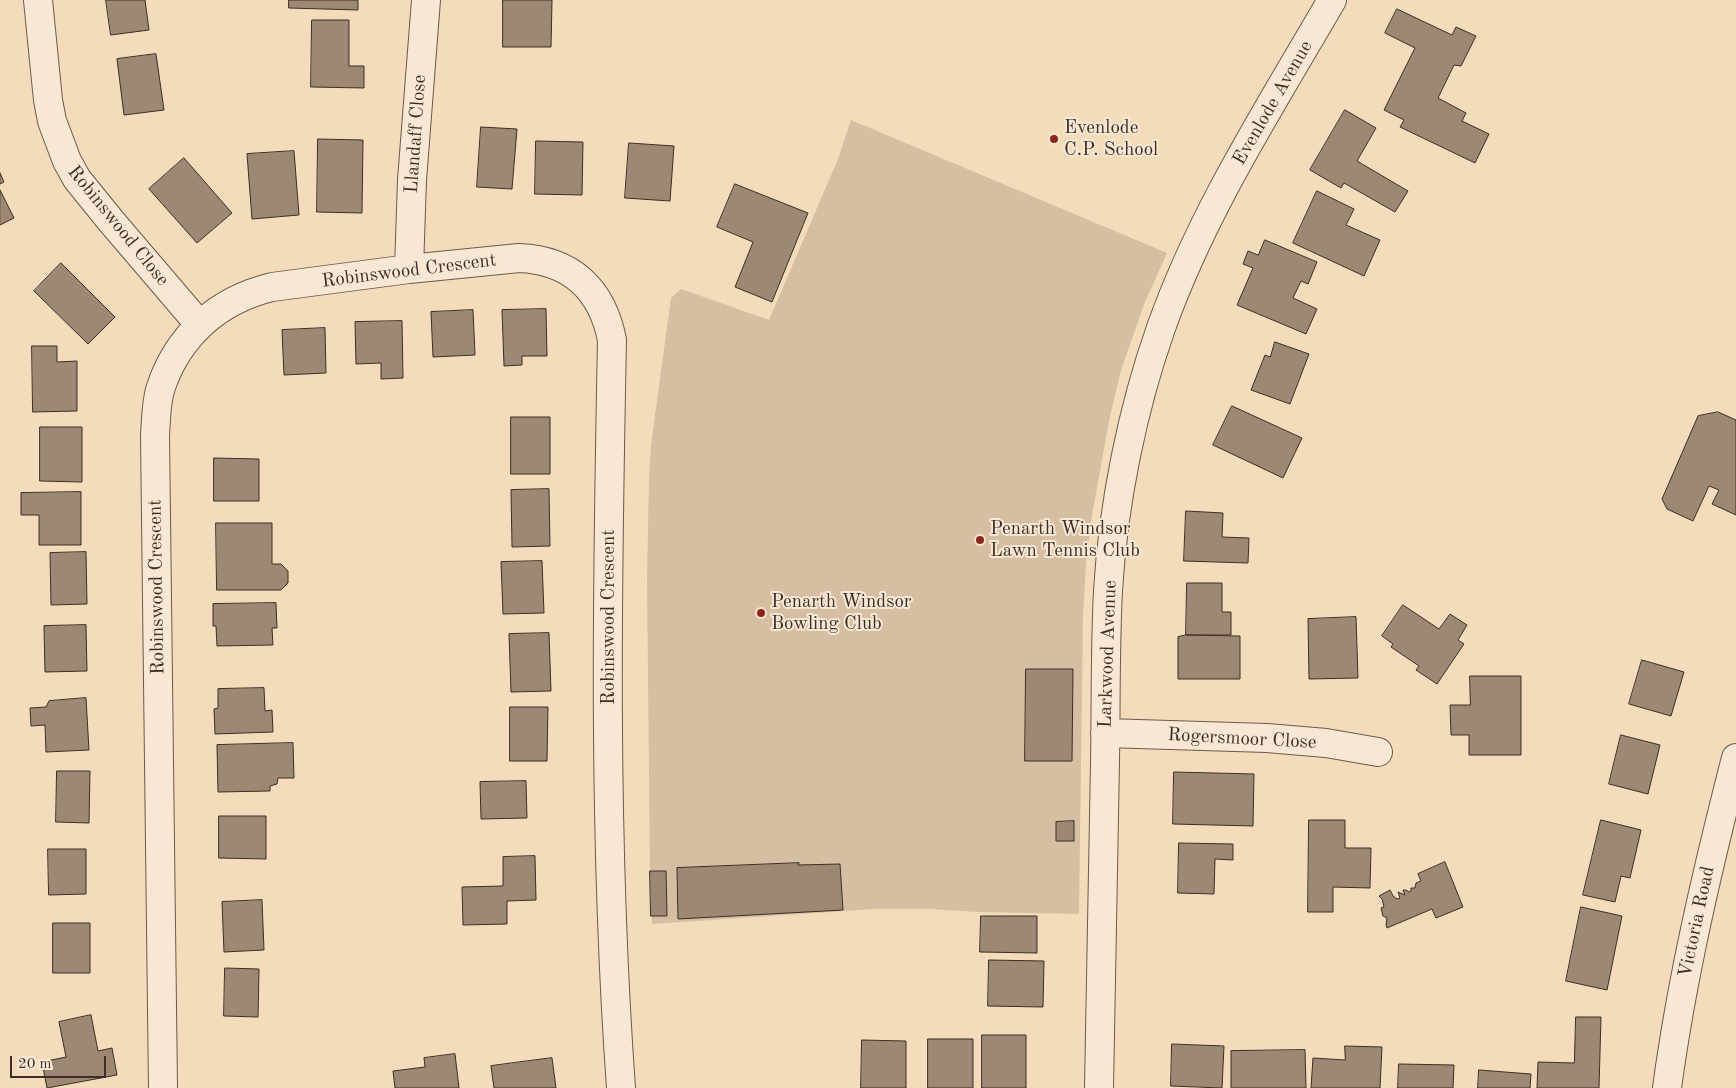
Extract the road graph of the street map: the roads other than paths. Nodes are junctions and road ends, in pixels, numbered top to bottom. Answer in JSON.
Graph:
{"nodes":[{"id":1,"x":38,"y":0,"type":"edge"},
{"id":2,"x":426,"y":0,"type":"edge"},
{"id":3,"x":1332,"y":0,"type":"edge"},
{"id":4,"x":1213,"y":206,"type":"joint"},
{"id":5,"x":409,"y":269,"type":"junction"},
{"id":6,"x":199,"y":324,"type":"junction"},
{"id":7,"x":1105,"y":733,"type":"junction"},
{"id":8,"x":1378,"y":752,"type":"dead end"},
{"id":9,"x":1736,"y":758,"type":"edge"},
{"id":10,"x":163,"y":1088,"type":"edge"},
{"id":11,"x":621,"y":1088,"type":"edge"},
{"id":12,"x":1099,"y":1088,"type":"edge"},
{"id":13,"x":1666,"y":1088,"type":"edge"}],
"edges":[{"from":1,"to":6,"type":"street","name":"Robinswood Close"},
{"from":2,"to":5,"type":"street","name":"Llandaff Close"},
{"from":3,"to":4,"type":"street","name":"Evenlode Avenue"},
{"from":4,"to":7,"type":"street","name":"Larkwood Avenue"},
{"from":5,"to":6,"type":"street","name":"Robinswood Crescent"},
{"from":5,"to":11,"type":"street","name":"Robinswood Crescent"},
{"from":6,"to":10,"type":"street","name":"Robinswood Crescent"},
{"from":7,"to":8,"type":"street","name":"Rogersmoor Close"},
{"from":7,"to":12,"type":"street","name":"Larkwood Avenue"},
{"from":9,"to":13,"type":"street","name":"Victoria Road"}]}
